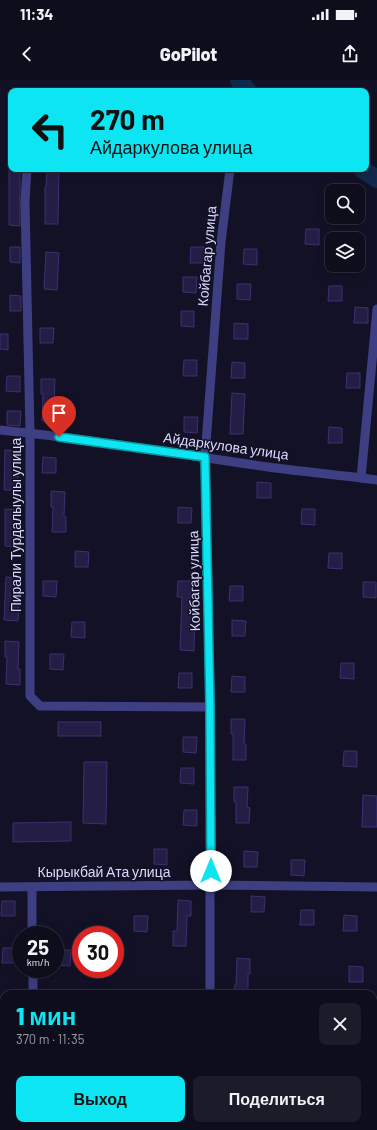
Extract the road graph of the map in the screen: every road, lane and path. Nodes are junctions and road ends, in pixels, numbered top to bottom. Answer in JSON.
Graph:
{"nodes":[{"id":1,"x":27,"y":172,"type":"edge"},
{"id":2,"x":230,"y":172,"type":"edge"},
{"id":3,"x":377,"y":309,"type":"edge"},
{"id":4,"x":0,"y":430,"type":"edge"},
{"id":5,"x":30,"y":433,"type":"junction"},
{"id":6,"x":205,"y":457,"type":"junction"},
{"id":7,"x":361,"y":478,"type":"junction"},
{"id":8,"x":377,"y":480,"type":"edge"},
{"id":9,"x":210,"y":706,"type":"junction"},
{"id":10,"x":211,"y":886,"type":"junction"},
{"id":11,"x":0,"y":887,"type":"edge"},
{"id":12,"x":32,"y":887,"type":"junction"},
{"id":13,"x":377,"y":887,"type":"edge"},
{"id":14,"x":32,"y":926,"type":"edge"},
{"id":15,"x":33,"y":978,"type":"edge"},
{"id":16,"x":33,"y":990,"type":"edge"},
{"id":17,"x":210,"y":990,"type":"edge"}],
"edges":[{"from":1,"to":5,"type":"street","name":"Пирали Турдалыулы улица"},
{"from":2,"to":6,"type":"street","name":"Койбагар улица"},
{"from":3,"to":7,"type":"street"},
{"from":4,"to":5,"type":"street","name":"Айдаркулова улица"},
{"from":5,"to":6,"type":"street","name":"Айдаркулова улица"},
{"from":5,"to":9,"type":"street","name":"Пирали Турдалыулы улица"},
{"from":6,"to":7,"type":"street","name":"Айдаркулова улица"},
{"from":6,"to":9,"type":"street","name":"Койбагар улица"},
{"from":7,"to":8,"type":"street","name":"Айдаркулова улица"},
{"from":9,"to":10,"type":"street","name":"Койбагар улица"},
{"from":10,"to":12,"type":"street","name":"Кырыкбай Ата улица"},
{"from":10,"to":13,"type":"street","name":"Кырыкбай Ата улица"},
{"from":10,"to":17,"type":"street","name":"Койбагар улица"},
{"from":11,"to":12,"type":"street","name":"Кырыкбай Ата улица"},
{"from":12,"to":14,"type":"street"},
{"from":15,"to":16,"type":"street"}]}
